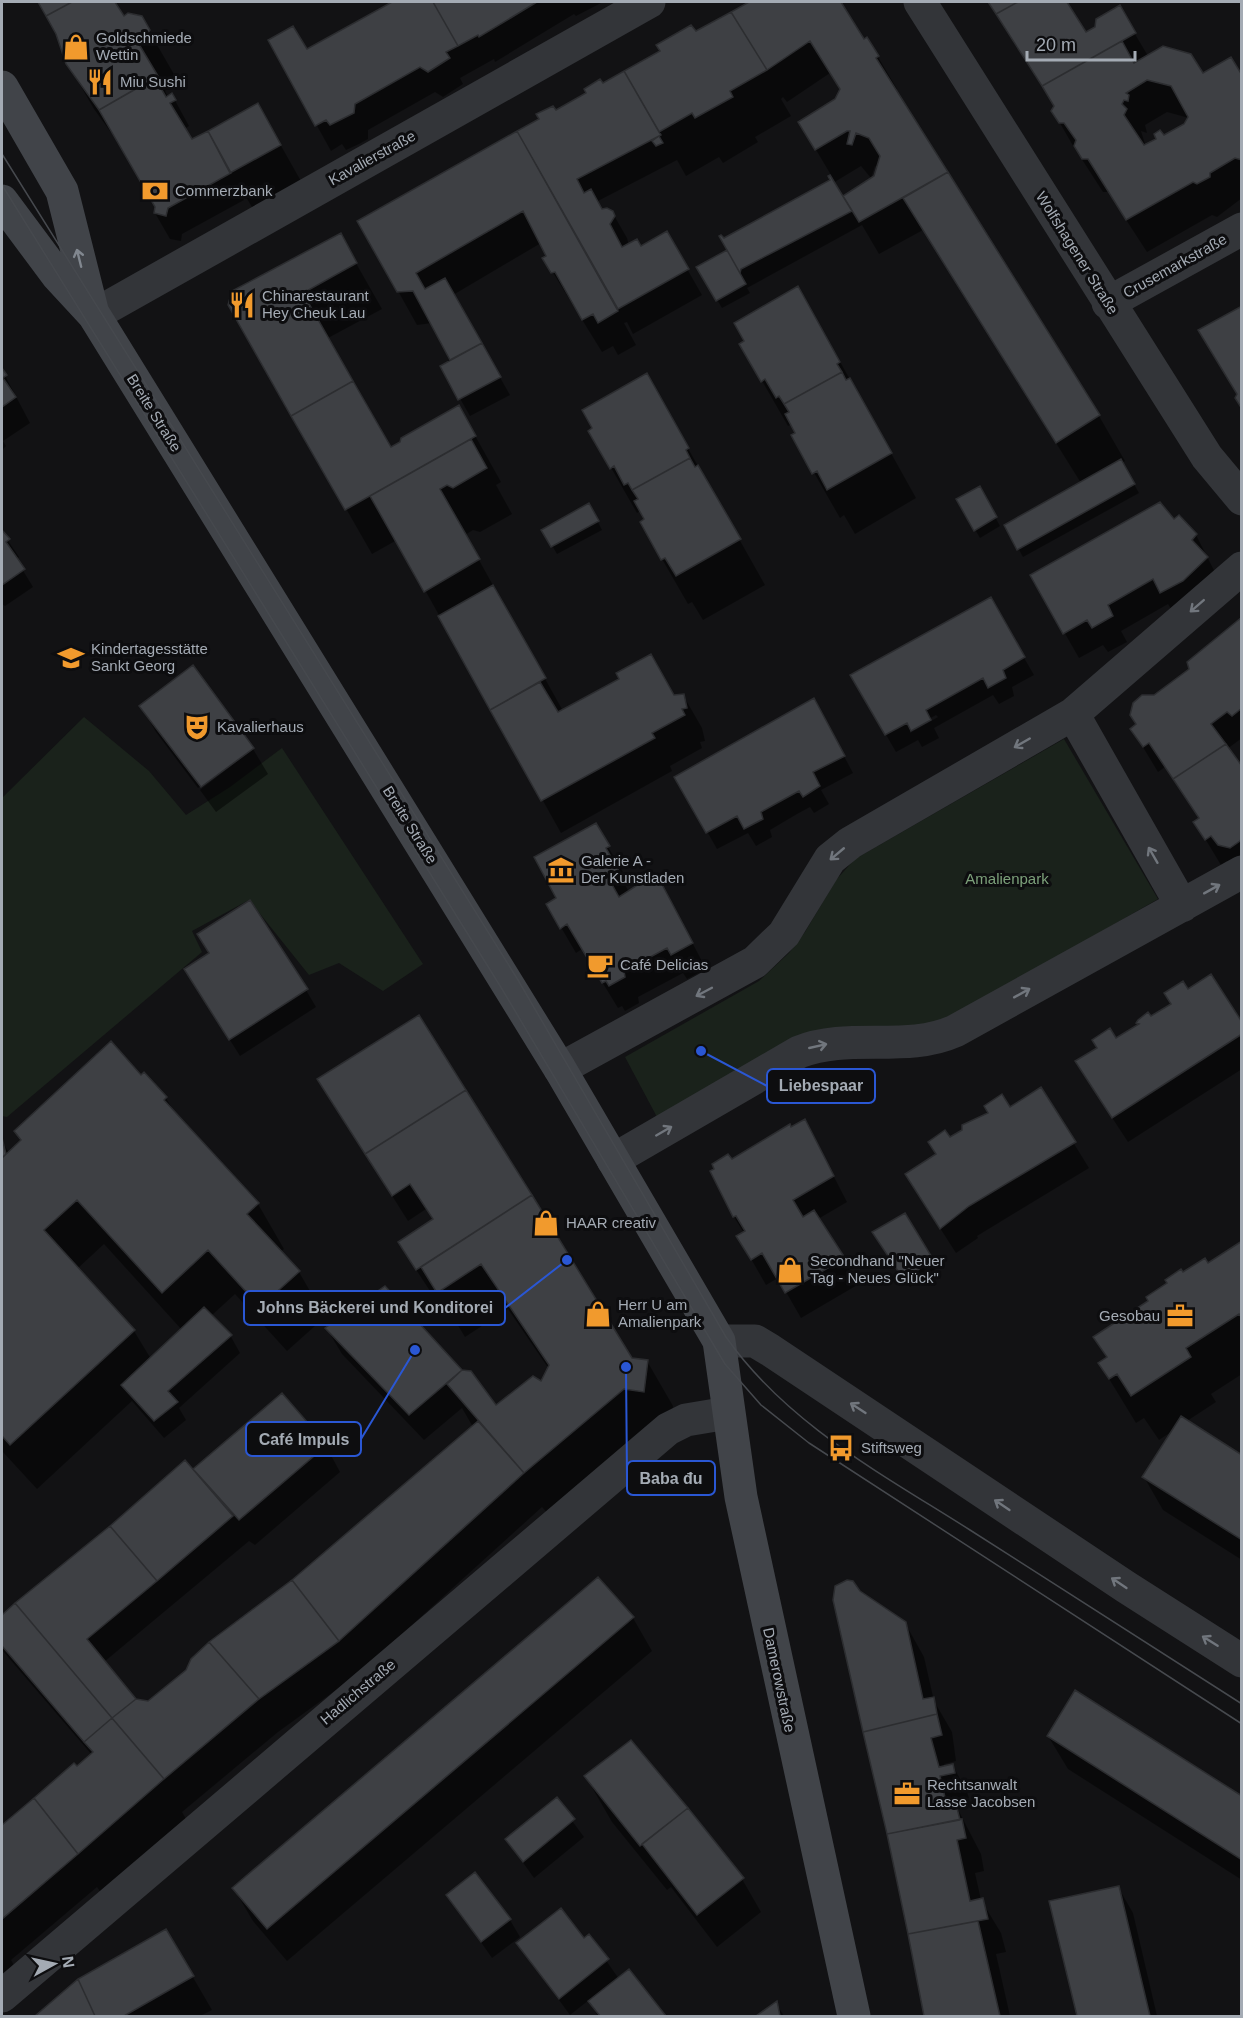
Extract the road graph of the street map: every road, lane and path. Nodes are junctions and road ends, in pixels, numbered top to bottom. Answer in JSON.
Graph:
{"nodes":[{"id":1,"x":649,"y":2,"type":"edge"},
{"id":2,"x":920,"y":2,"type":"edge"},
{"id":3,"x":2,"y":87,"type":"edge"},
{"id":4,"x":2,"y":201,"type":"edge"},
{"id":5,"x":1242,"y":229,"type":"edge"},
{"id":6,"x":1108,"y":303,"type":"junction"},
{"id":7,"x":94,"y":315,"type":"junction"},
{"id":8,"x":1242,"y":499,"type":"edge"},
{"id":9,"x":1242,"y":568,"type":"edge"},
{"id":10,"x":1073,"y":714,"type":"junction"},
{"id":11,"x":1242,"y":872,"type":"edge"},
{"id":12,"x":1182,"y":906,"type":"junction"},
{"id":13,"x":560,"y":1069,"type":"junction"},
{"id":14,"x":613,"y":1160,"type":"junction"},
{"id":15,"x":719,"y":1341,"type":"junction"},
{"id":16,"x":728,"y":1413,"type":"junction"},
{"id":17,"x":1242,"y":1661,"type":"edge"},
{"id":18,"x":2,"y":1996,"type":"edge"},
{"id":19,"x":854,"y":2016,"type":"edge"}],
"edges":[{"from":1,"to":7,"type":"street","name":"Kavalierstraße"},
{"from":2,"to":6,"type":"street","name":"Wolfshagener Straße"},
{"from":7,"to":3,"type":"main road","name":"Breite Straße","one_way":true},
{"from":4,"to":7,"type":"main road","name":"Breite Straße"},
{"from":5,"to":6,"type":"street","name":"Crusemarkstraße"},
{"from":6,"to":8,"type":"street","name":"Wolfshagener Straße"},
{"from":7,"to":13,"type":"main road","name":"Breite Straße"},
{"from":9,"to":10,"type":"street","one_way":true},
{"from":12,"to":10,"type":"street","one_way":true},
{"from":10,"to":13,"type":"street","one_way":true},
{"from":12,"to":11,"type":"street","one_way":true},
{"from":14,"to":12,"type":"street","one_way":true},
{"from":13,"to":14,"type":"main road","name":"Breite Straße"},
{"from":14,"to":15,"type":"main road","name":"Breite Straße"},
{"from":15,"to":16,"type":"main road","name":"Damerowstraße"},
{"from":17,"to":15,"type":"street","one_way":true},
{"from":16,"to":18,"type":"street","name":"Hadlichstraße"},
{"from":16,"to":19,"type":"main road","name":"Damerowstraße"}]}
